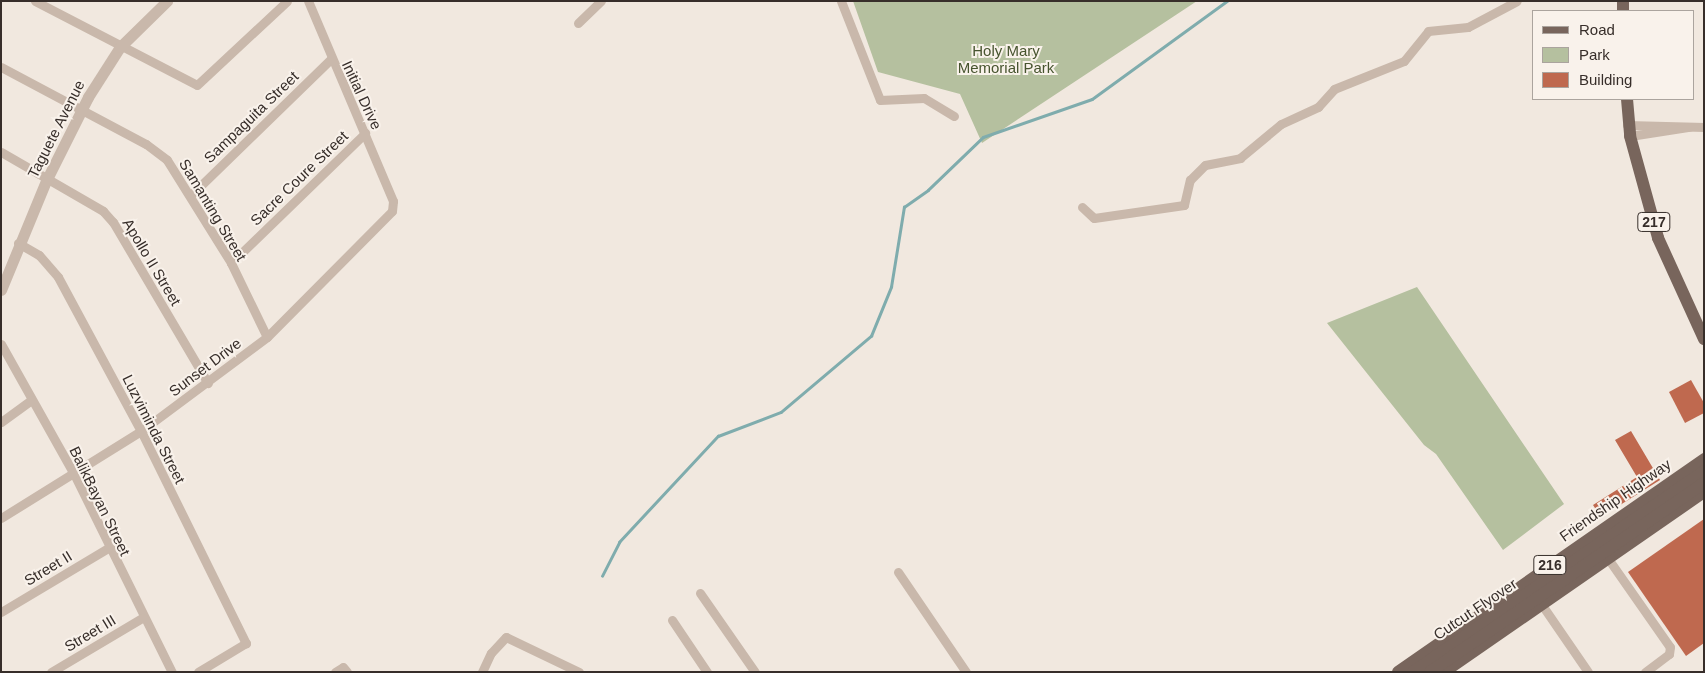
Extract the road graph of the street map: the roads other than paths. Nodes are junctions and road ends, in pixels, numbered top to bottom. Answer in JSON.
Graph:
{"nodes":[{"id":1,"x":35,"y":1,"type":"edge"},
{"id":2,"x":167,"y":1,"type":"edge"},
{"id":3,"x":287,"y":1,"type":"edge"},
{"id":4,"x":308,"y":1,"type":"edge"},
{"id":5,"x":601,"y":1,"type":"edge"},
{"id":6,"x":841,"y":1,"type":"edge"},
{"id":7,"x":1517,"y":1,"type":"edge"},
{"id":8,"x":50,"y":4,"type":"edge"},
{"id":9,"x":578,"y":23,"type":"dead end"},
{"id":10,"x":120,"y":47,"type":"junction"},
{"id":11,"x":330,"y":60,"type":"junction"},
{"id":12,"x":1,"y":67,"type":"edge"},
{"id":13,"x":1626,"y":100,"type":"edge"},
{"id":14,"x":79,"y":113,"type":"junction"},
{"id":15,"x":954,"y":116,"type":"dead end"},
{"id":16,"x":1648,"y":124,"type":"junction"},
{"id":17,"x":1689,"y":127,"type":"junction"},
{"id":18,"x":1704,"y":127,"type":"edge"},
{"id":19,"x":1629,"y":131,"type":"junction"},
{"id":20,"x":365,"y":133,"type":"junction"},
{"id":21,"x":1648,"y":134,"type":"junction"},
{"id":22,"x":1,"y":152,"type":"edge"},
{"id":23,"x":46,"y":181,"type":"junction"},
{"id":24,"x":192,"y":195,"type":"junction"},
{"id":25,"x":393,"y":201,"type":"joint"},
{"id":26,"x":1082,"y":207,"type":"dead end"},
{"id":27,"x":18,"y":243,"type":"junction"},
{"id":28,"x":231,"y":263,"type":"junction"},
{"id":29,"x":1,"y":290,"type":"edge"},
{"id":30,"x":267,"y":337,"type":"junction"},
{"id":31,"x":1704,"y":339,"type":"edge"},
{"id":32,"x":1,"y":344,"type":"edge"},
{"id":33,"x":208,"y":383,"type":"junction"},
{"id":34,"x":31,"y":400,"type":"junction"},
{"id":35,"x":1,"y":422,"type":"edge"},
{"id":36,"x":141,"y":431,"type":"junction"},
{"id":37,"x":1704,"y":459,"type":"edge"},
{"id":38,"x":1704,"y":471,"type":"edge"},
{"id":39,"x":1684,"y":473,"type":"junction"},
{"id":40,"x":74,"y":474,"type":"junction"},
{"id":41,"x":1702,"y":490,"type":"edge"},
{"id":42,"x":1,"y":518,"type":"edge"},
{"id":43,"x":1585,"y":541,"type":"junction"},
{"id":44,"x":108,"y":548,"type":"junction"},
{"id":45,"x":1606,"y":562,"type":"junction"},
{"id":46,"x":898,"y":572,"type":"dead end"},
{"id":47,"x":700,"y":592,"type":"dead end"},
{"id":48,"x":1542,"y":605,"type":"junction"},
{"id":49,"x":1,"y":612,"type":"edge"},
{"id":50,"x":142,"y":618,"type":"junction"},
{"id":51,"x":672,"y":620,"type":"dead end"},
{"id":52,"x":346,"y":670,"type":"edge"},
{"id":53,"x":1586,"y":671,"type":"edge"},
{"id":54,"x":51,"y":672,"type":"edge"},
{"id":55,"x":172,"y":672,"type":"edge"},
{"id":56,"x":198,"y":672,"type":"edge"},
{"id":57,"x":336,"y":672,"type":"edge"},
{"id":58,"x":482,"y":672,"type":"edge"},
{"id":59,"x":579,"y":672,"type":"edge"},
{"id":60,"x":707,"y":672,"type":"edge"},
{"id":61,"x":754,"y":672,"type":"edge"},
{"id":62,"x":966,"y":672,"type":"edge"},
{"id":63,"x":1398,"y":672,"type":"edge"},
{"id":64,"x":1413,"y":672,"type":"edge"},
{"id":65,"x":1430,"y":672,"type":"edge"},
{"id":66,"x":1444,"y":672,"type":"edge"},
{"id":67,"x":1645,"y":672,"type":"edge"}],
"edges":[{"from":1,"to":8,"type":"street"},
{"from":2,"to":10,"type":"street","name":"Taguete Avenue"},
{"from":3,"to":10,"type":"street"},
{"from":4,"to":11,"type":"street","name":"Initial Drive"},
{"from":5,"to":9,"type":"street"},
{"from":6,"to":15,"type":"street"},
{"from":7,"to":26,"type":"street"},
{"from":8,"to":10,"type":"street"},
{"from":10,"to":14,"type":"street","name":"Taguete Avenue"},
{"from":11,"to":20,"type":"street","name":"Initial Drive"},
{"from":11,"to":24,"type":"street","name":"Sampaguita Street"},
{"from":12,"to":14,"type":"street","name":"Samanting Street"},
{"from":13,"to":19,"type":"main road","number":"217"},
{"from":14,"to":23,"type":"street","name":"Taguete Avenue"},
{"from":14,"to":24,"type":"street","name":"Samanting Street"},
{"from":16,"to":17,"type":"street"},
{"from":16,"to":19,"type":"street"},
{"from":16,"to":21,"type":"street"},
{"from":17,"to":18,"type":"street"},
{"from":17,"to":21,"type":"street"},
{"from":19,"to":21,"type":"street"},
{"from":19,"to":31,"type":"main road","number":"217"},
{"from":20,"to":25,"type":"street","name":"Initial Drive"},
{"from":20,"to":28,"type":"street","name":"Sacre Coure Street"},
{"from":22,"to":23,"type":"street","name":"Apollo II Street"},
{"from":23,"to":27,"type":"street","name":"Taguete Avenue"},
{"from":23,"to":33,"type":"street","name":"Apollo II Street"},
{"from":24,"to":28,"type":"street","name":"Samanting Street"},
{"from":25,"to":30,"type":"street","name":"Sunset Drive"},
{"from":27,"to":29,"type":"street","name":"Taguete Avenue"},
{"from":27,"to":36,"type":"street","name":"Luzviminda Street"},
{"from":28,"to":30,"type":"street","name":"Samanting Street"},
{"from":30,"to":33,"type":"street","name":"Sunset Drive"},
{"from":32,"to":34,"type":"street","name":"BalikBayan Street"},
{"from":33,"to":36,"type":"street","name":"Sunset Drive"},
{"from":34,"to":35,"type":"street"},
{"from":34,"to":40,"type":"street","name":"BalikBayan Street"},
{"from":36,"to":40,"type":"street","name":"Sunset Drive"},
{"from":36,"to":56,"type":"street","name":"Luzviminda Street"},
{"from":37,"to":39,"type":"main road","name":"Friendship Highway","number":"216"},
{"from":38,"to":64,"type":"main road","name":"Cutcut Flyover","bridge":true},
{"from":39,"to":41,"type":"main road"},
{"from":39,"to":43,"type":"main road","name":"Friendship Highway","number":"216"},
{"from":40,"to":42,"type":"street","name":"Sunset Drive"},
{"from":40,"to":44,"type":"street","name":"BalikBayan Street"},
{"from":41,"to":45,"type":"main road","number":"216"},
{"from":41,"to":65,"type":"main road","name":"Cutcut Flyover","bridge":true},
{"from":43,"to":45,"type":"main road"},
{"from":43,"to":63,"type":"main road","name":"Friendship Highway","number":"216"},
{"from":44,"to":49,"type":"street","name":"Street II"},
{"from":44,"to":50,"type":"street","name":"BalikBayan Street"},
{"from":45,"to":48,"type":"main road","number":"216"},
{"from":45,"to":67,"type":"street"},
{"from":46,"to":62,"type":"street"},
{"from":47,"to":61,"type":"street"},
{"from":48,"to":53,"type":"street"},
{"from":48,"to":66,"type":"main road","number":"216"},
{"from":50,"to":54,"type":"street","name":"Street III"},
{"from":50,"to":55,"type":"street","name":"BalikBayan Street"},
{"from":51,"to":60,"type":"street"},
{"from":52,"to":57,"type":"street"},
{"from":58,"to":59,"type":"street"}]}
